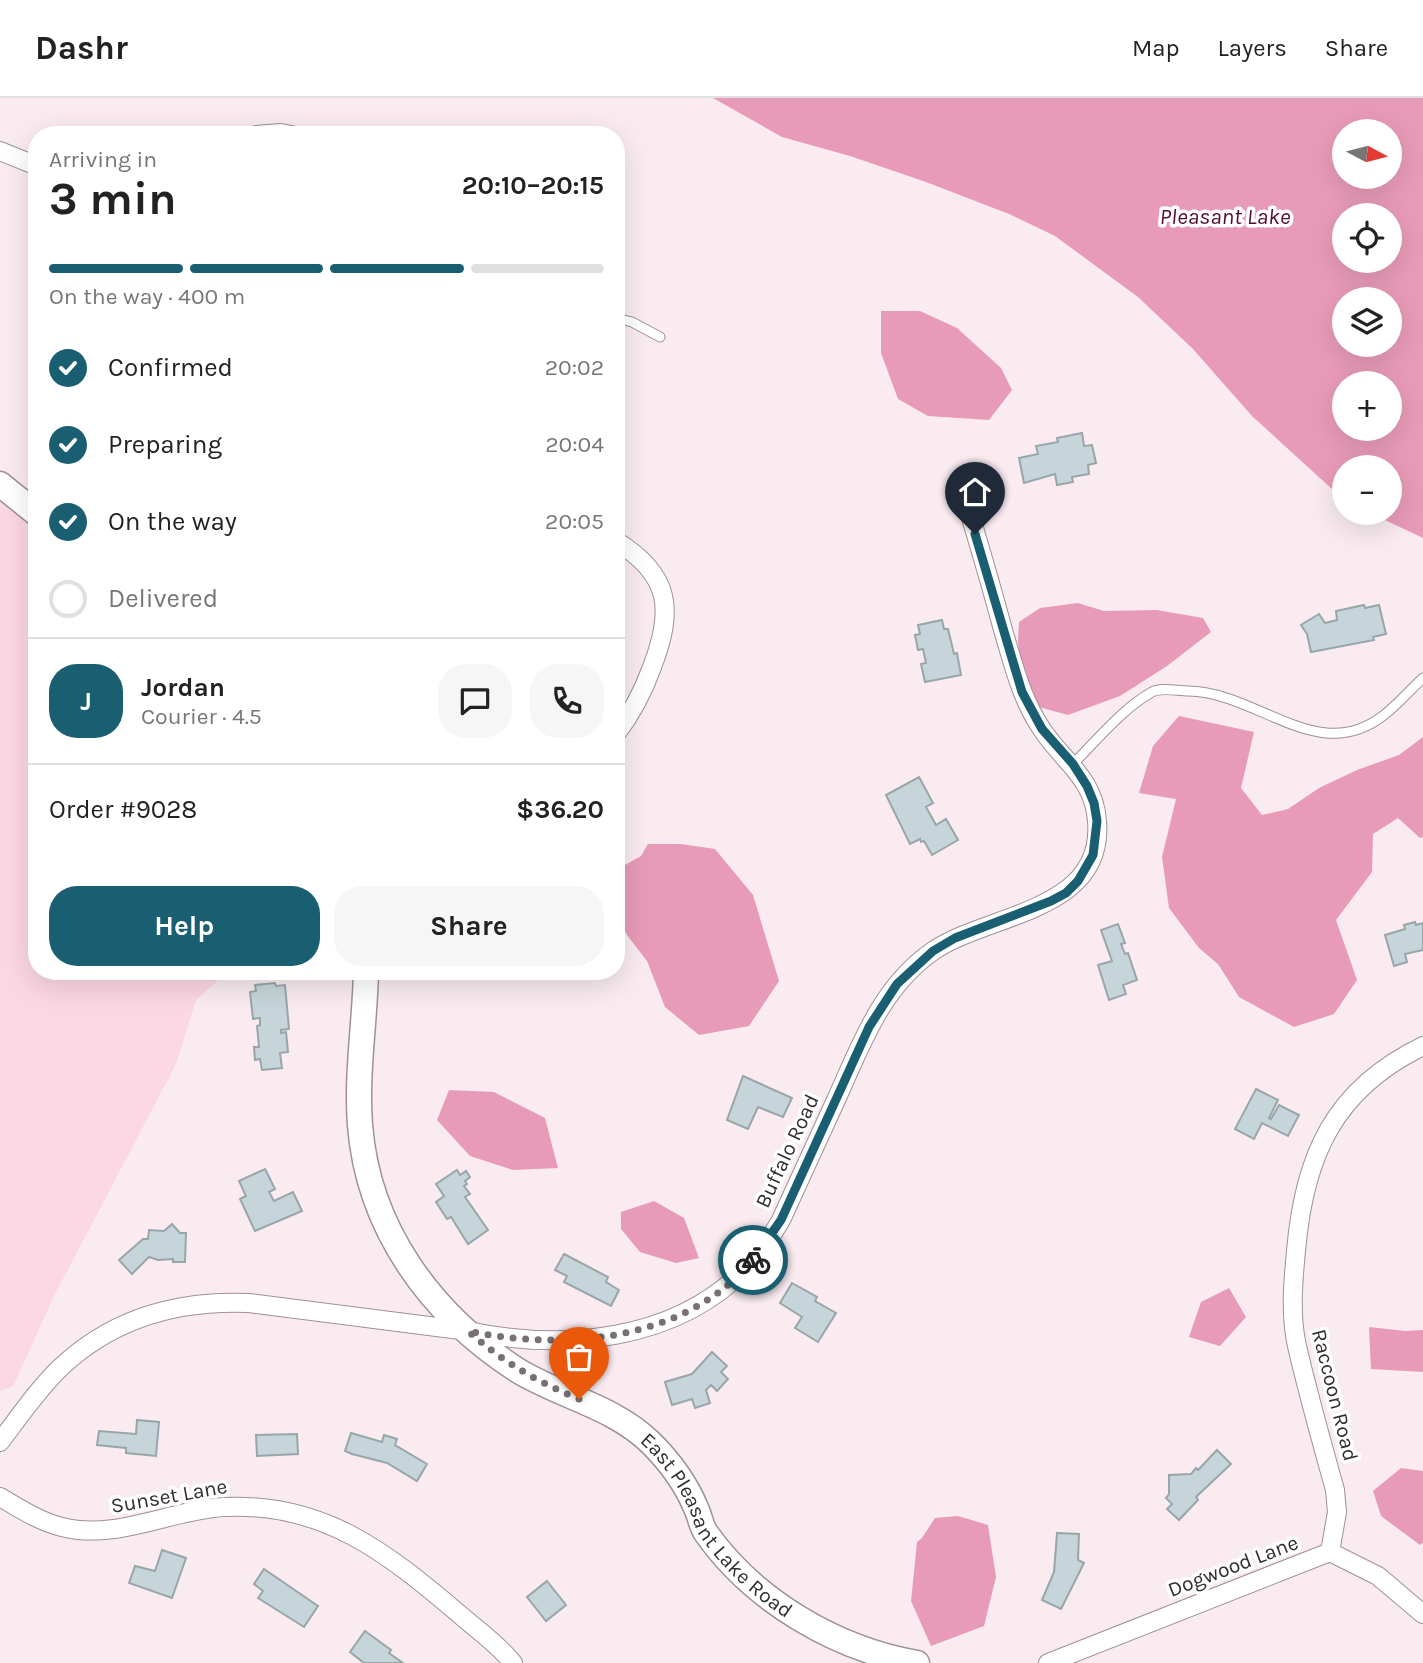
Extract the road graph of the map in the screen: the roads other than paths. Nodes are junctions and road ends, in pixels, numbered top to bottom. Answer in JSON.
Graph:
{"nodes":[{"id":1,"x":0,"y":151,"type":"edge"},
{"id":2,"x":28,"y":162,"type":"edge"},
{"id":3,"x":625,"y":320,"type":"edge"},
{"id":4,"x":660,"y":337,"type":"dead end"},
{"id":5,"x":0,"y":484,"type":"edge"},
{"id":6,"x":28,"y":507,"type":"edge"},
{"id":7,"x":968,"y":508,"type":"dead end"},
{"id":8,"x":625,"y":547,"type":"edge"},
{"id":9,"x":1423,"y":678,"type":"edge"},
{"id":10,"x":625,"y":720,"type":"edge"},
{"id":11,"x":1073,"y":764,"type":"junction"},
{"id":12,"x":365,"y":980,"type":"edge"},
{"id":13,"x":1423,"y":1046,"type":"edge"},
{"id":14,"x":468,"y":1331,"type":"junction"},
{"id":15,"x":0,"y":1443,"type":"edge"},
{"id":16,"x":0,"y":1497,"type":"edge"},
{"id":17,"x":1331,"y":1552,"type":"junction"},
{"id":18,"x":1423,"y":1614,"type":"edge"},
{"id":19,"x":513,"y":1663,"type":"edge"},
{"id":20,"x":918,"y":1663,"type":"edge"},
{"id":21,"x":1048,"y":1663,"type":"edge"}],
"edges":[{"from":1,"to":2,"type":"street"},
{"from":3,"to":4,"type":"lane"},
{"from":5,"to":6,"type":"street"},
{"from":7,"to":11,"type":"street","name":"Buffalo Road"},
{"from":8,"to":10,"type":"street"},
{"from":9,"to":11,"type":"lane"},
{"from":11,"to":14,"type":"street","name":"Buffalo Road"},
{"from":12,"to":14,"type":"street","name":"East Pleasant Lake Road"},
{"from":13,"to":17,"type":"street","name":"Raccoon Road"},
{"from":14,"to":15,"type":"street","name":"Buffalo Road"},
{"from":14,"to":20,"type":"street","name":"East Pleasant Lake Road"},
{"from":16,"to":19,"type":"street","name":"Sunset Lane"},
{"from":17,"to":18,"type":"street","name":"Dogwood Lane"},
{"from":17,"to":21,"type":"street","name":"Dogwood Lane"}]}
